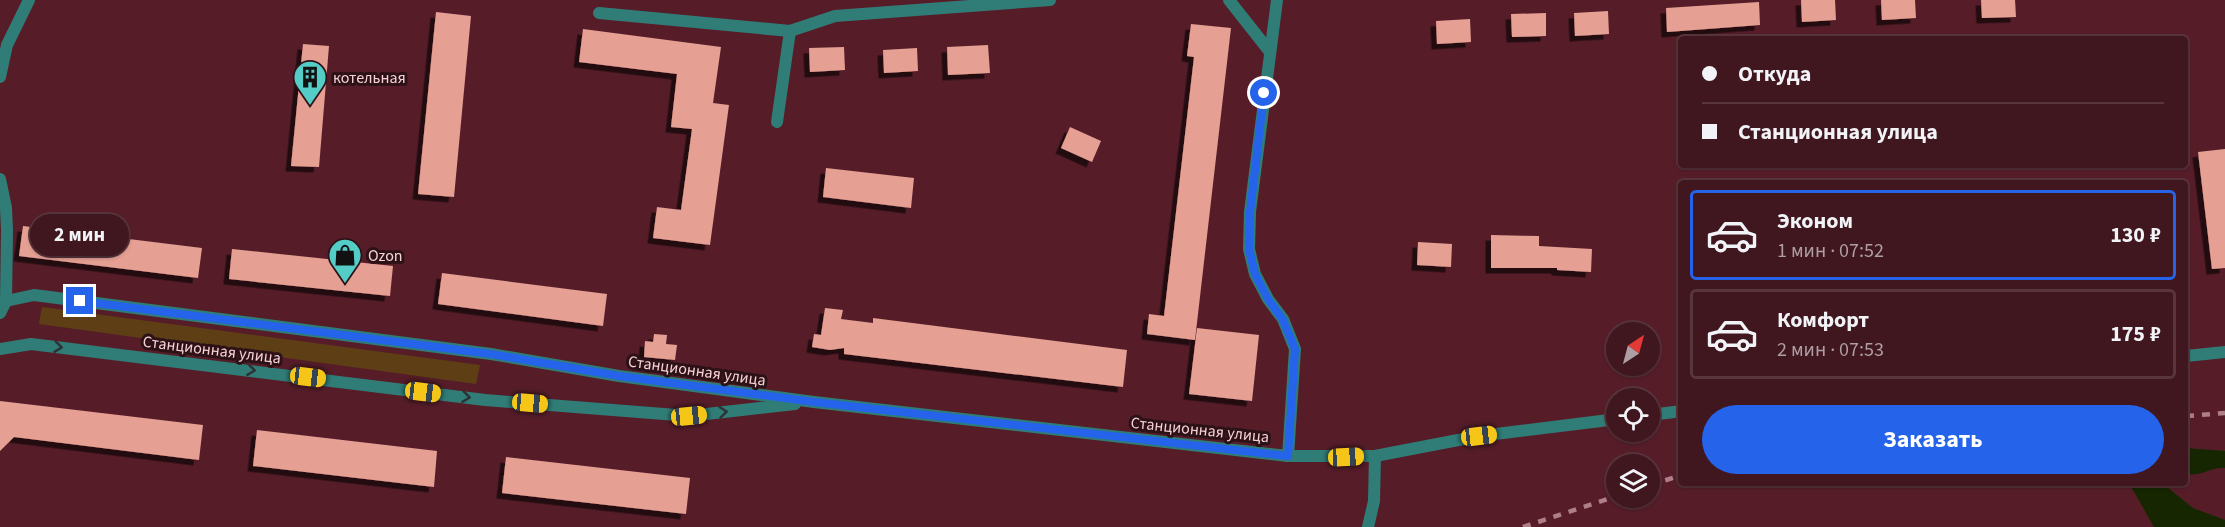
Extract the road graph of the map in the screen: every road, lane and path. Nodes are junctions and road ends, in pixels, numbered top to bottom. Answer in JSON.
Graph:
{"nodes":[{"id":1,"x":28,"y":0,"type":"edge"},
{"id":2,"x":1050,"y":0,"type":"edge"},
{"id":3,"x":1229,"y":0,"type":"edge"},
{"id":4,"x":1277,"y":0,"type":"edge"},
{"id":5,"x":599,"y":13,"type":"dead end"},
{"id":6,"x":790,"y":31,"type":"junction"},
{"id":7,"x":1270,"y":52,"type":"junction"},
{"id":8,"x":0,"y":76,"type":"edge"},
{"id":9,"x":777,"y":122,"type":"dead end"},
{"id":10,"x":0,"y":179,"type":"edge"},
{"id":11,"x":6,"y":301,"type":"junction"},
{"id":12,"x":0,"y":313,"type":"edge"},
{"id":13,"x":0,"y":349,"type":"edge"},
{"id":14,"x":2225,"y":352,"type":"edge"},
{"id":15,"x":2188,"y":357,"type":"edge"},
{"id":16,"x":814,"y":402,"type":"junction"},
{"id":17,"x":1678,"y":412,"type":"edge"},
{"id":18,"x":1660,"y":414,"type":"edge"},
{"id":19,"x":1606,"y":420,"type":"edge"},
{"id":20,"x":1288,"y":456,"type":"junction"},
{"id":21,"x":1375,"y":456,"type":"junction"},
{"id":22,"x":1368,"y":527,"type":"edge"}],
"edges":[{"from":1,"to":8,"type":"street"},
{"from":2,"to":6,"type":"street"},
{"from":3,"to":7,"type":"street"},
{"from":4,"to":7,"type":"street"},
{"from":5,"to":6,"type":"street"},
{"from":6,"to":9,"type":"street"},
{"from":7,"to":20,"type":"street"},
{"from":10,"to":11,"type":"street"},
{"from":11,"to":12,"type":"street"},
{"from":11,"to":16,"type":"street","name":"Станционная улица"},
{"from":13,"to":16,"type":"street","name":"Станционная улица","one_way":true},
{"from":14,"to":15,"type":"street"},
{"from":16,"to":20,"type":"street","name":"Станционная улица"},
{"from":17,"to":18,"type":"street"},
{"from":19,"to":21,"type":"street","name":"Станционная улица"},
{"from":20,"to":21,"type":"street","name":"Станционная улица"},
{"from":21,"to":22,"type":"street"}]}
